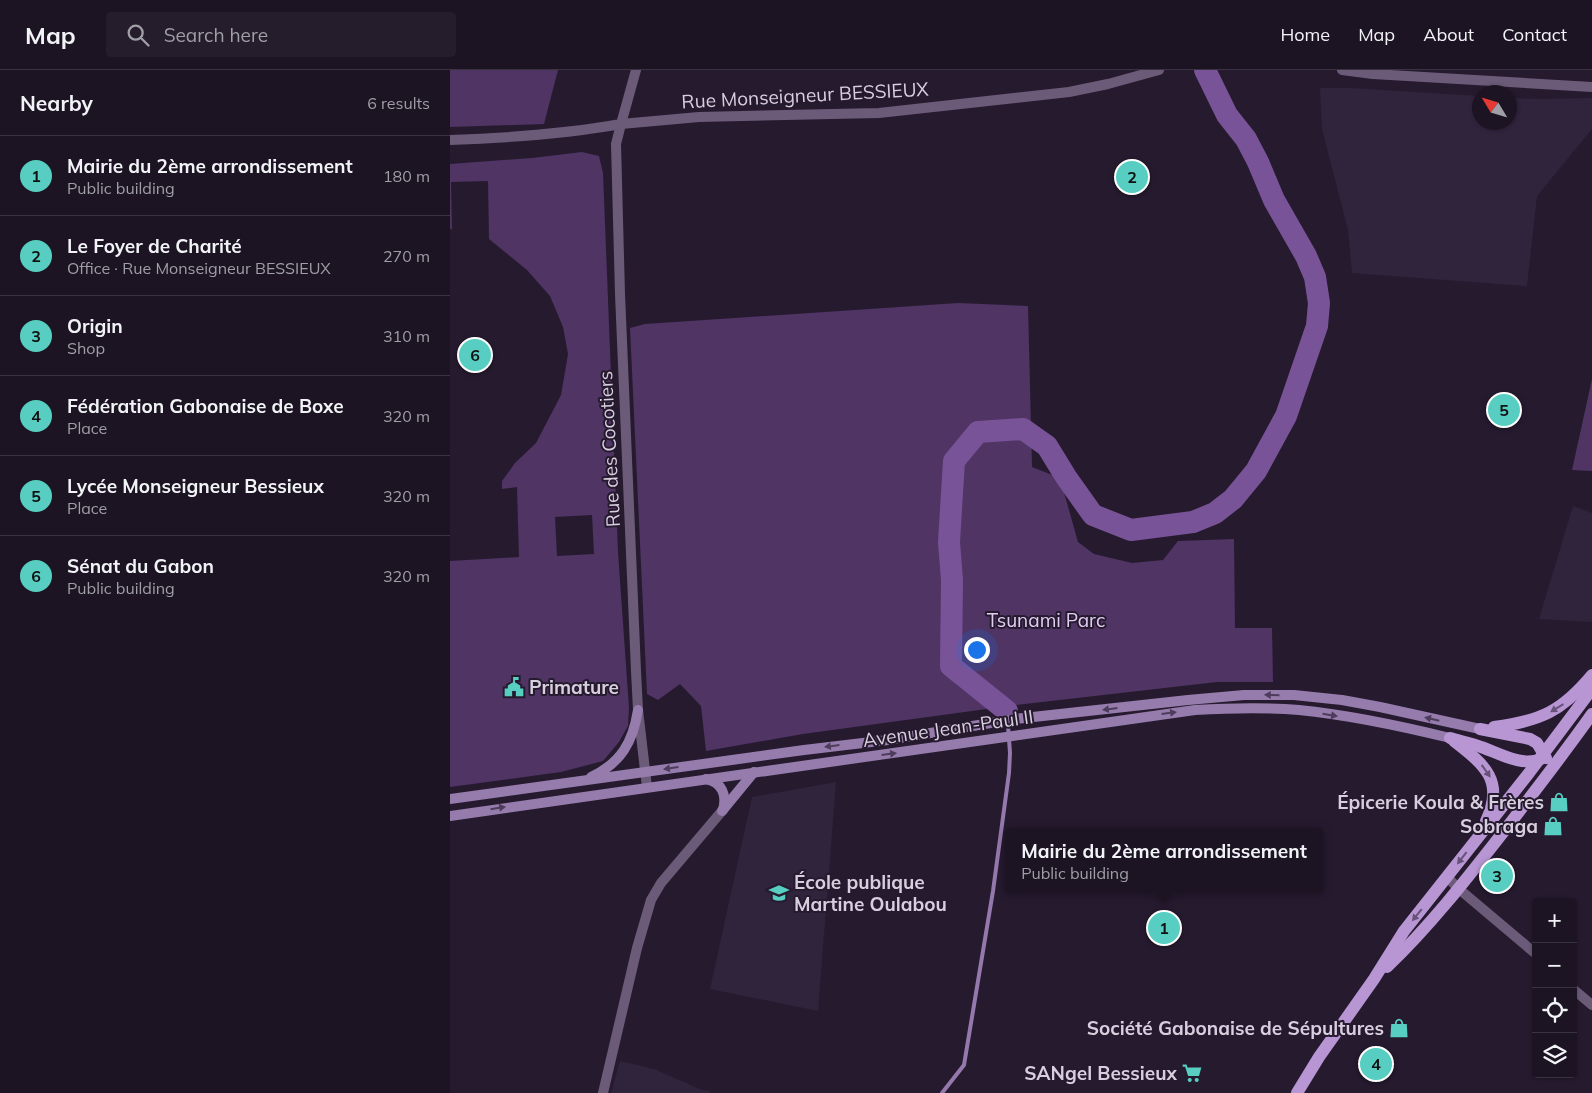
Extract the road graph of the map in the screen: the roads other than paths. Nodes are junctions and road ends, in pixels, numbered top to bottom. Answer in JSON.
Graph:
{"nodes":[{"id":1,"x":636,"y":70,"type":"edge"},
{"id":2,"x":1159,"y":70,"type":"edge"},
{"id":3,"x":1342,"y":70,"type":"edge"},
{"id":4,"x":1442,"y":74,"type":"edge"},
{"id":5,"x":1592,"y":87,"type":"edge"},
{"id":6,"x":621,"y":124,"type":"junction"},
{"id":7,"x":450,"y":140,"type":"edge"},
{"id":8,"x":1592,"y":675,"type":"edge"},
{"id":9,"x":1592,"y":689,"type":"edge"},
{"id":10,"x":1592,"y":708,"type":"edge"},
{"id":11,"x":638,"y":710,"type":"junction"},
{"id":12,"x":1592,"y":714,"type":"edge"},
{"id":13,"x":1480,"y":729,"type":"junction"},
{"id":14,"x":1450,"y":738,"type":"junction"},
{"id":15,"x":1542,"y":757,"type":"junction"},
{"id":16,"x":645,"y":772,"type":"junction"},
{"id":17,"x":754,"y":772,"type":"junction"},
{"id":18,"x":706,"y":779,"type":"junction"},
{"id":19,"x":579,"y":782,"type":"junction"},
{"id":20,"x":647,"y":787,"type":"junction"},
{"id":21,"x":450,"y":799,"type":"edge"},
{"id":22,"x":722,"y":811,"type":"junction"},
{"id":23,"x":450,"y":816,"type":"edge"},
{"id":24,"x":1476,"y":840,"type":"junction"},
{"id":25,"x":1447,"y":877,"type":"junction"},
{"id":26,"x":1468,"y":877,"type":"junction"},
{"id":27,"x":1459,"y":889,"type":"junction"},
{"id":28,"x":1532,"y":951,"type":"edge"},
{"id":29,"x":1374,"y":979,"type":"junction"},
{"id":30,"x":1577,"y":992,"type":"edge"},
{"id":31,"x":1592,"y":1005,"type":"edge"},
{"id":32,"x":603,"y":1093,"type":"edge"},
{"id":33,"x":1297,"y":1093,"type":"edge"}],
"edges":[{"from":1,"to":6,"type":"street","name":"Rue des Cocotiers"},
{"from":2,"to":6,"type":"street","name":"Rue Monseigneur BESSIEUX"},
{"from":3,"to":4,"type":"street"},
{"from":4,"to":5,"type":"street"},
{"from":6,"to":7,"type":"street","name":"Rue Monseigneur BESSIEUX"},
{"from":6,"to":11,"type":"street","name":"Rue des Cocotiers"},
{"from":8,"to":13,"type":"main road","one_way":true},
{"from":9,"to":15,"type":"main road"},
{"from":10,"to":15,"type":"main road"},
{"from":11,"to":16,"type":"street","name":"Rue des Cocotiers"},
{"from":11,"to":19,"type":"main road"},
{"from":12,"to":26,"type":"main road"},
{"from":13,"to":15,"type":"main road"},
{"from":13,"to":16,"type":"main road","name":"Avenue Jean-Paul II","one_way":true},
{"from":14,"to":15,"type":"main road"},
{"from":17,"to":14,"type":"main road","name":"Avenue Jean-Paul II","one_way":true},
{"from":14,"to":24,"type":"main road","one_way":true},
{"from":15,"to":24,"type":"main road"},
{"from":15,"to":26,"type":"main road"},
{"from":16,"to":19,"type":"main road","name":"Avenue Jean-Paul II"},
{"from":16,"to":20,"type":"street","name":"Rue des Cocotiers"},
{"from":17,"to":18,"type":"main road","name":"Avenue Jean-Paul II"},
{"from":17,"to":22,"type":"main road"},
{"from":18,"to":20,"type":"main road","name":"Avenue Jean-Paul II"},
{"from":18,"to":22,"type":"main road"},
{"from":19,"to":21,"type":"main road","name":"Avenue Jean-Paul II"},
{"from":23,"to":20,"type":"main road","name":"Avenue Jean-Paul II","one_way":true},
{"from":22,"to":32,"type":"street"},
{"from":24,"to":25,"type":"main road","one_way":true},
{"from":25,"to":27,"type":"street"},
{"from":25,"to":29,"type":"main road","one_way":true},
{"from":26,"to":27,"type":"main road"},
{"from":27,"to":28,"type":"street"},
{"from":27,"to":29,"type":"main road"},
{"from":29,"to":33,"type":"main road"},
{"from":30,"to":31,"type":"street"}]}
